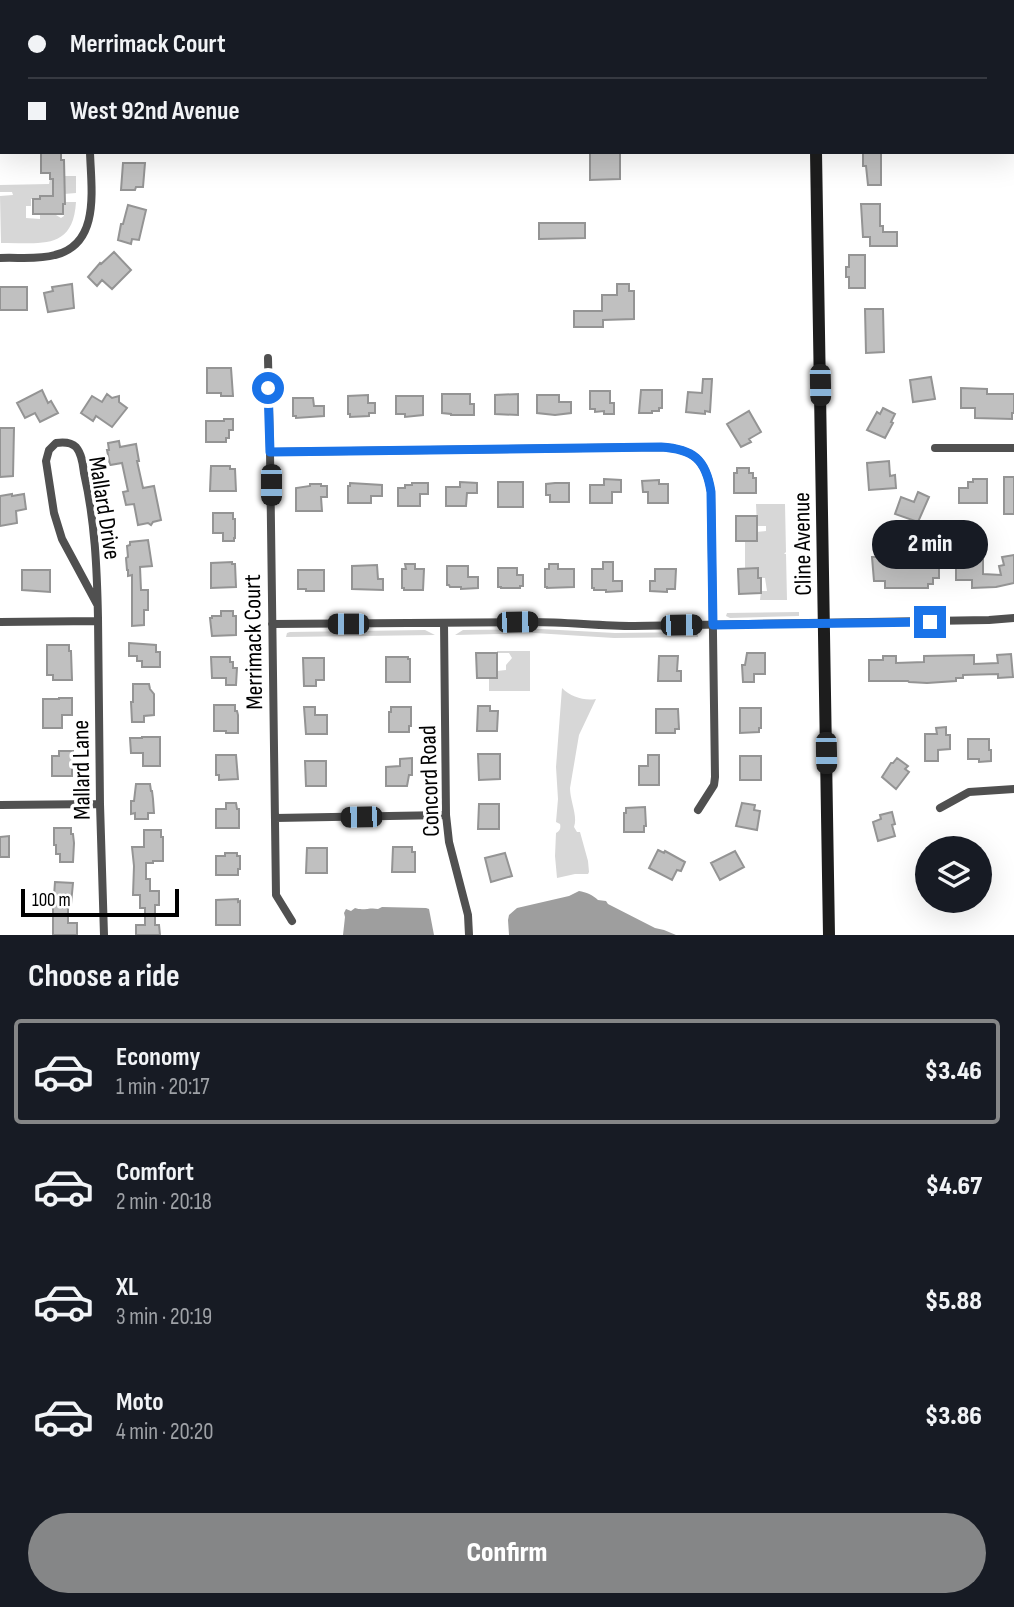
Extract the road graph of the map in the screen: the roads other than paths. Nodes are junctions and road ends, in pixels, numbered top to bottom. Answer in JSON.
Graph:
{"nodes":[{"id":1,"x":90,"y":154,"type":"edge"},
{"id":2,"x":816,"y":154,"type":"edge"},
{"id":3,"x":0,"y":258,"type":"edge"},
{"id":4,"x":268,"y":358,"type":"dead end"},
{"id":5,"x":935,"y":448,"type":"dead end"},
{"id":6,"x":1014,"y":448,"type":"edge"},
{"id":7,"x":270,"y":452,"type":"junction"},
{"id":8,"x":97,"y":604,"type":"junction"},
{"id":9,"x":1014,"y":618,"type":"edge"},
{"id":10,"x":98,"y":621,"type":"junction"},
{"id":11,"x":0,"y":622,"type":"edge"},
{"id":12,"x":444,"y":623,"type":"junction"},
{"id":13,"x":824,"y":623,"type":"junction"},
{"id":14,"x":272,"y":624,"type":"junction"},
{"id":15,"x":713,"y":625,"type":"junction"},
{"id":16,"x":1014,"y":789,"type":"edge"},
{"id":17,"x":100,"y":804,"type":"junction"},
{"id":18,"x":0,"y":805,"type":"edge"},
{"id":19,"x":940,"y":808,"type":"dead end"},
{"id":20,"x":698,"y":810,"type":"dead end"},
{"id":21,"x":446,"y":815,"type":"junction"},
{"id":22,"x":275,"y":818,"type":"junction"},
{"id":23,"x":292,"y":921,"type":"dead end"},
{"id":24,"x":104,"y":935,"type":"edge"},
{"id":25,"x":469,"y":935,"type":"edge"},
{"id":26,"x":829,"y":935,"type":"edge"}],
"edges":[{"from":1,"to":3,"type":"street"},
{"from":2,"to":13,"type":"street","name":"Cline Avenue"},
{"from":4,"to":7,"type":"street","name":"Merrimack Court"},
{"from":5,"to":6,"type":"street"},
{"from":7,"to":14,"type":"street","name":"Merrimack Court"},
{"from":7,"to":15,"type":"street"},
{"from":8,"to":8,"type":"street","name":"Mallard Drive"},
{"from":8,"to":10,"type":"street","name":"Mallard Lane"},
{"from":9,"to":13,"type":"street"},
{"from":10,"to":11,"type":"street"},
{"from":10,"to":17,"type":"street","name":"Mallard Lane"},
{"from":12,"to":14,"type":"street"},
{"from":12,"to":15,"type":"street"},
{"from":12,"to":21,"type":"street","name":"Concord Road"},
{"from":13,"to":15,"type":"street"},
{"from":13,"to":26,"type":"street","name":"Cline Avenue"},
{"from":14,"to":22,"type":"street","name":"Merrimack Court"},
{"from":15,"to":20,"type":"street"},
{"from":16,"to":19,"type":"street"},
{"from":17,"to":18,"type":"street"},
{"from":17,"to":24,"type":"street","name":"Mallard Lane"},
{"from":21,"to":22,"type":"street"},
{"from":21,"to":25,"type":"street","name":"Concord Road"},
{"from":22,"to":23,"type":"street","name":"Merrimack Court"}]}
